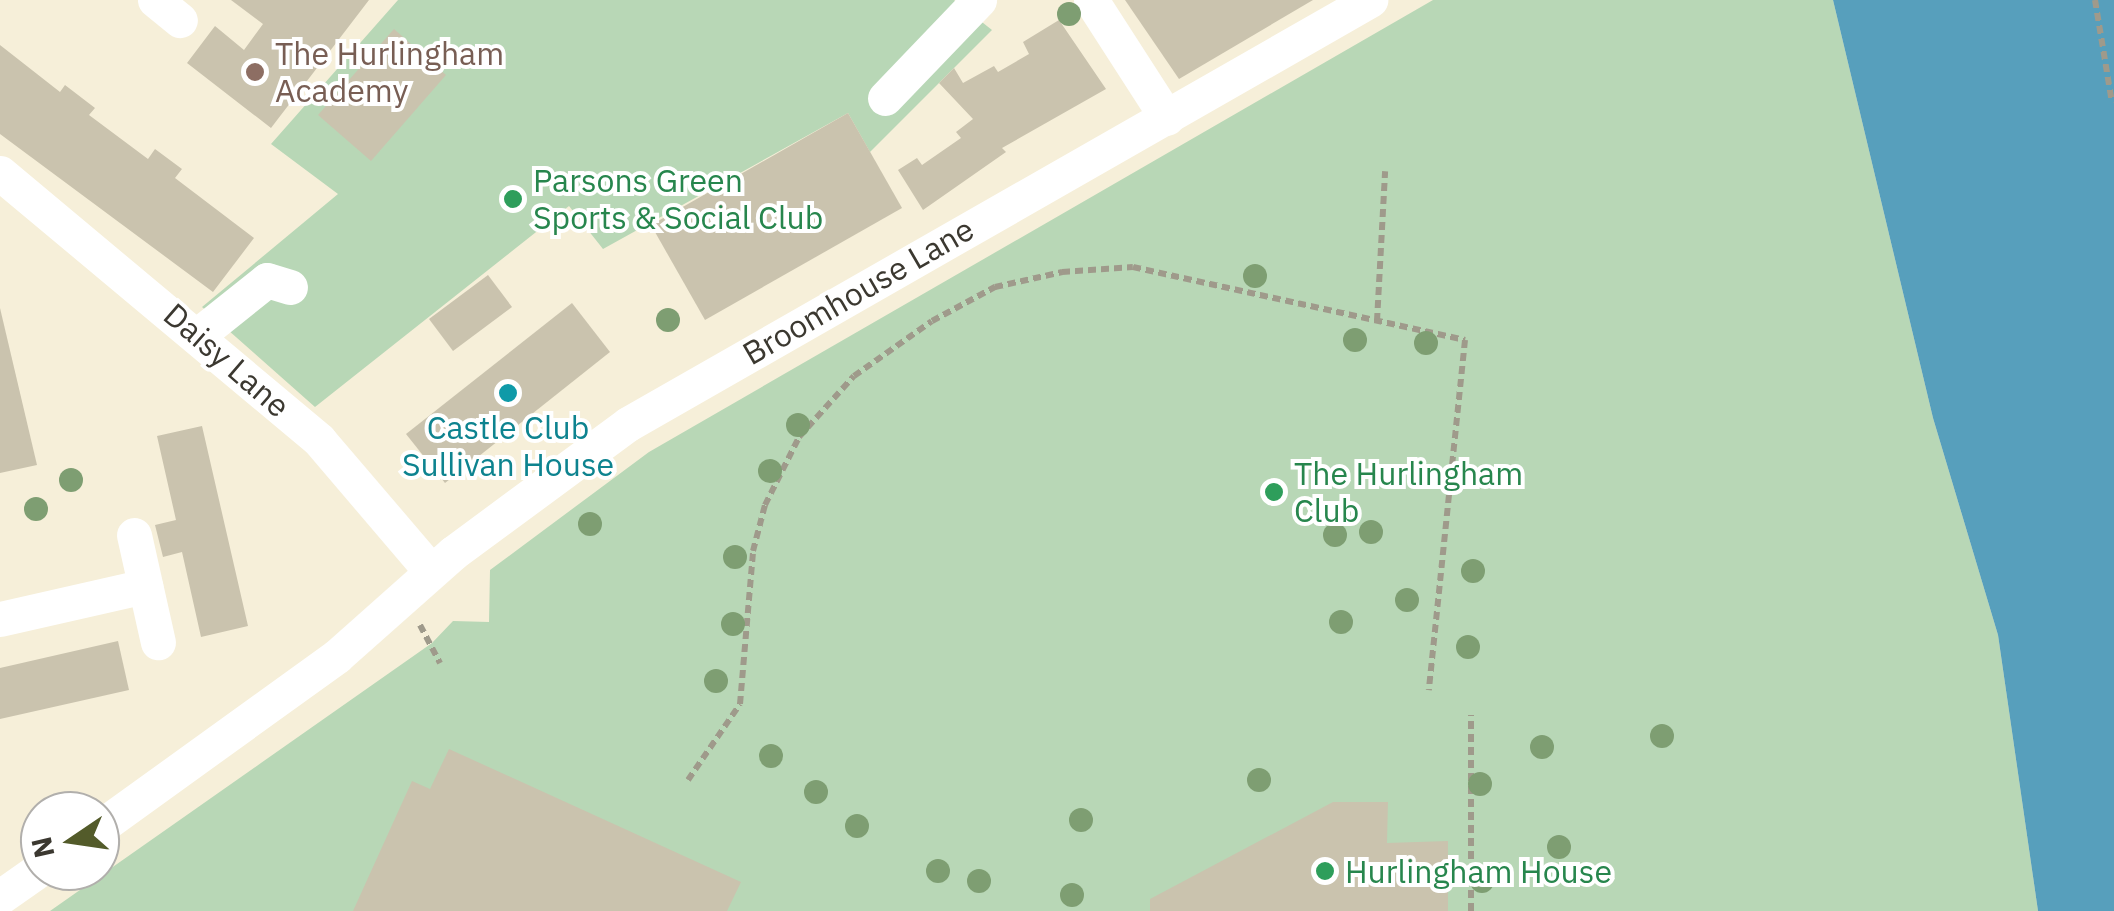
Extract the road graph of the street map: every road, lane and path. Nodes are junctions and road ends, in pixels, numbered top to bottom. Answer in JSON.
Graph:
{"nodes":[{"id":1,"x":979,"y":0,"type":"edge"},
{"id":2,"x":1091,"y":0,"type":"edge"},
{"id":3,"x":1370,"y":0,"type":"edge"},
{"id":4,"x":2095,"y":0,"type":"edge"},
{"id":5,"x":1334,"y":9,"type":"edge"},
{"id":6,"x":885,"y":98,"type":"dead end"},
{"id":7,"x":2112,"y":103,"type":"edge"},
{"id":8,"x":1167,"y":118,"type":"junction"},
{"id":9,"x":1385,"y":171,"type":"dead end"},
{"id":10,"x":0,"y":173,"type":"edge"},
{"id":11,"x":290,"y":287,"type":"dead end"},
{"id":12,"x":1377,"y":321,"type":"junction"},
{"id":13,"x":198,"y":335,"type":"junction"},
{"id":14,"x":134,"y":536,"type":"dead end"},
{"id":15,"x":431,"y":571,"type":"junction"},
{"id":16,"x":145,"y":586,"type":"junction"},
{"id":17,"x":0,"y":619,"type":"edge"},
{"id":18,"x":158,"y":642,"type":"dead end"},
{"id":19,"x":1429,"y":690,"type":"dead end"},
{"id":20,"x":1471,"y":714,"type":"dead end"},
{"id":21,"x":688,"y":780,"type":"dead end"},
{"id":22,"x":120,"y":812,"type":"edge"},
{"id":23,"x":1471,"y":911,"type":"edge"}],
"edges":[{"from":1,"to":6,"type":"street"},
{"from":2,"to":8,"type":"street"},
{"from":3,"to":5,"type":"street","name":"Broomhouse Lane"},
{"from":4,"to":7,"type":"path"},
{"from":5,"to":8,"type":"street","name":"Broomhouse Lane"},
{"from":8,"to":15,"type":"street","name":"Broomhouse Lane"},
{"from":9,"to":12,"type":"path"},
{"from":10,"to":13,"type":"street","name":"Daisy Lane"},
{"from":11,"to":13,"type":"street"},
{"from":12,"to":19,"type":"path"},
{"from":12,"to":21,"type":"path"},
{"from":13,"to":15,"type":"street","name":"Daisy Lane"},
{"from":14,"to":16,"type":"street"},
{"from":15,"to":22,"type":"street","name":"Broomhouse Lane"},
{"from":16,"to":17,"type":"street"},
{"from":16,"to":18,"type":"street"},
{"from":20,"to":23,"type":"path"}]}
